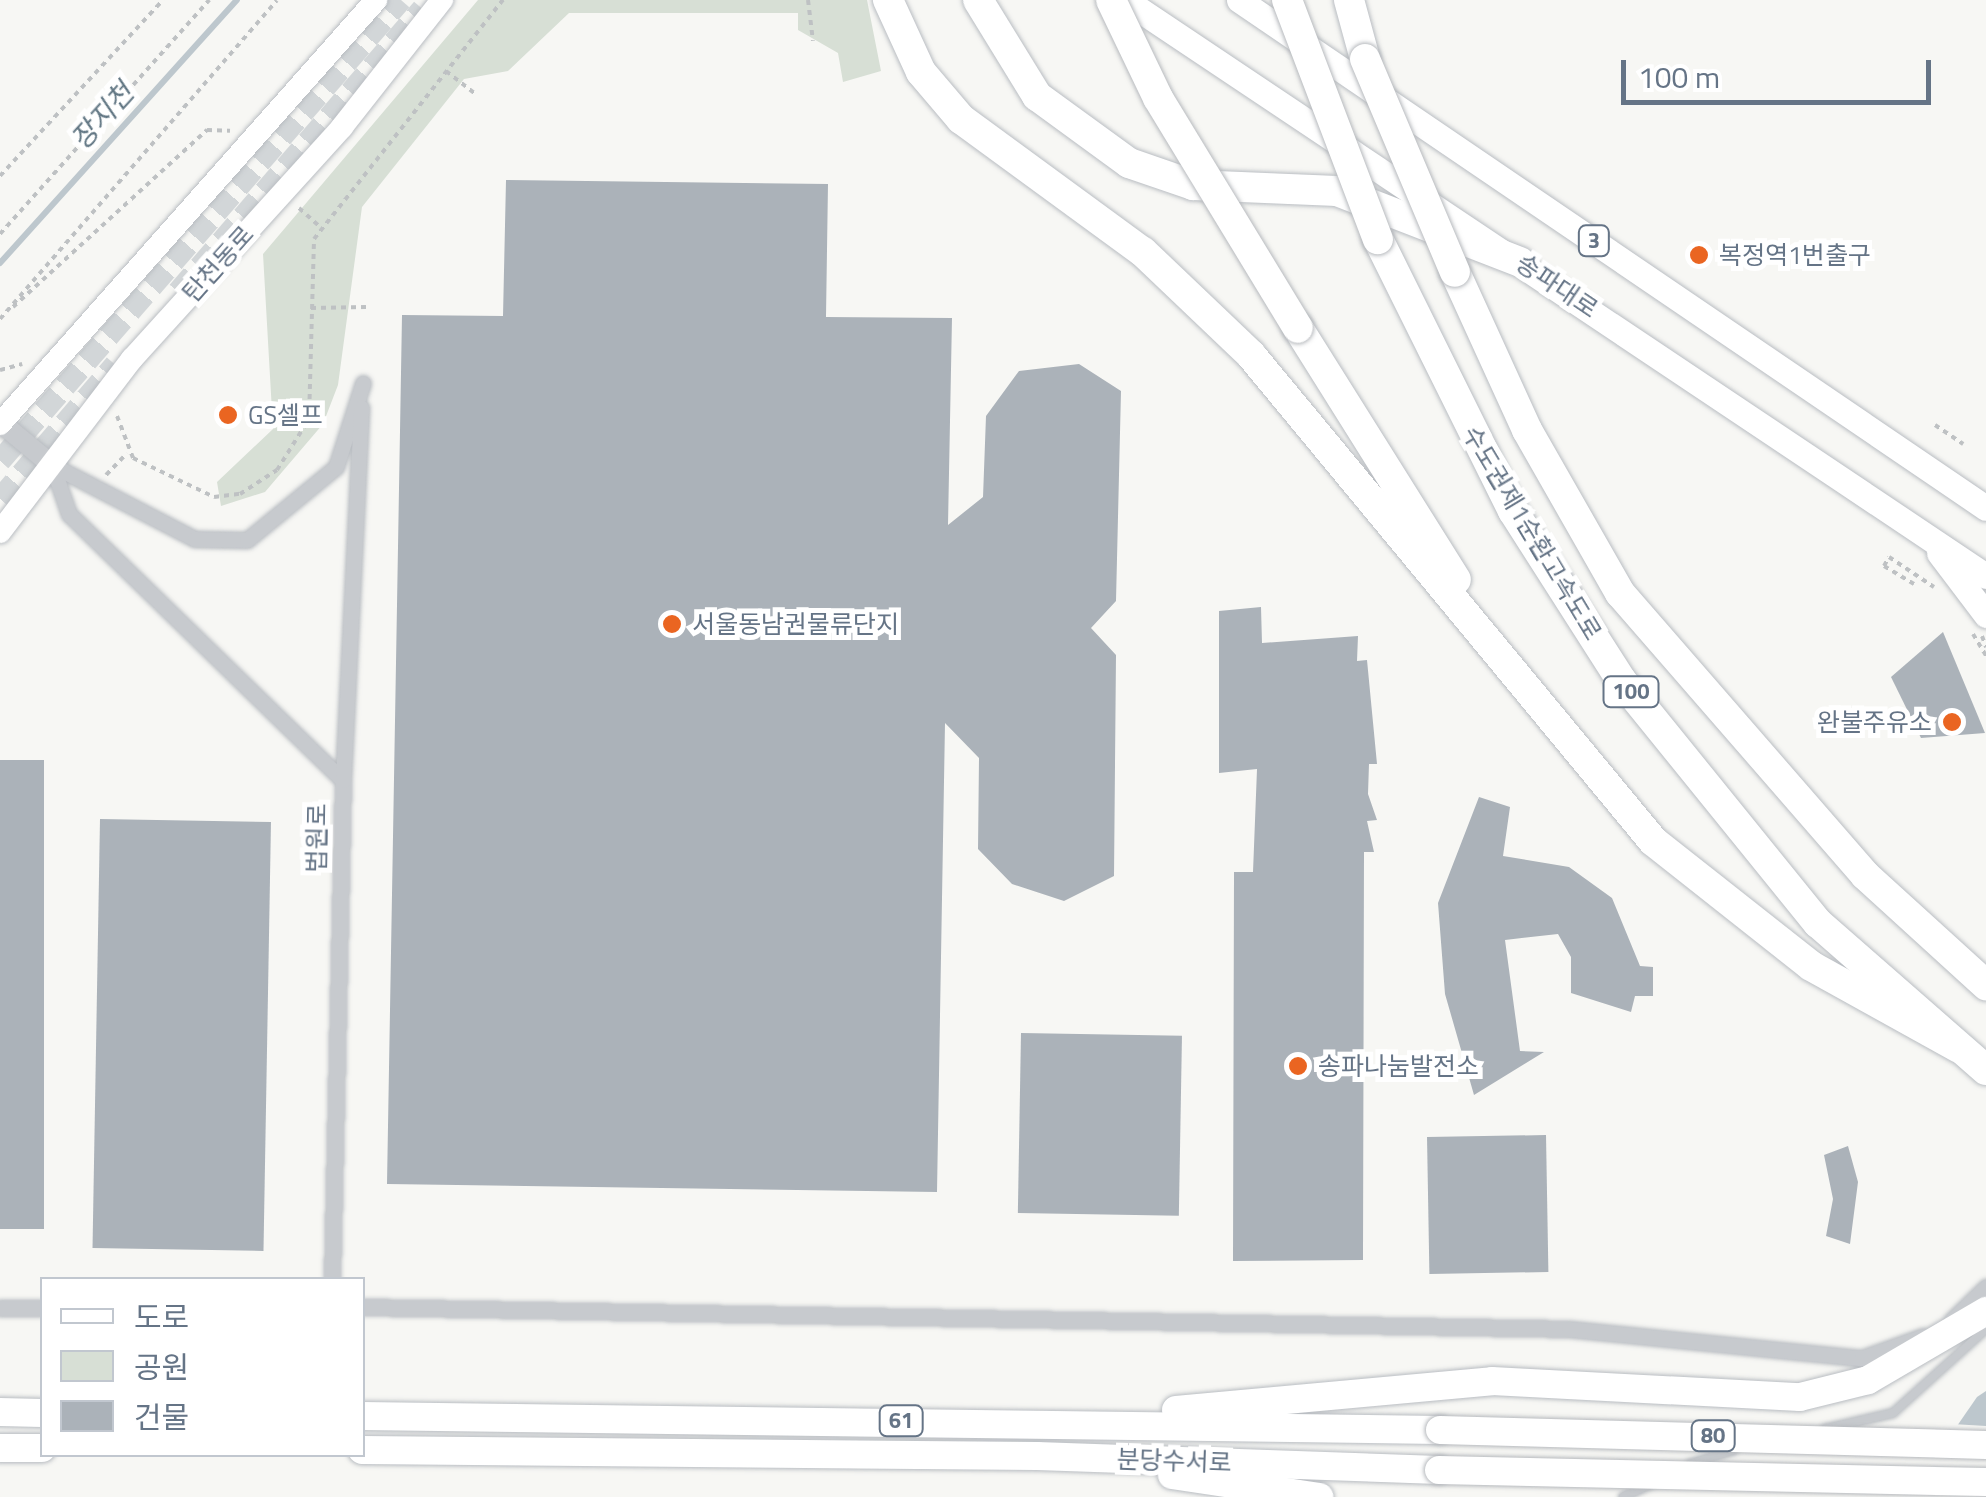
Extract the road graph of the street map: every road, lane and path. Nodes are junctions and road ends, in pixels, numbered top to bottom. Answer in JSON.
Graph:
{"nodes":[{"id":1,"x":164,"y":0,"type":"edge"},
{"id":2,"x":210,"y":0,"type":"edge"},
{"id":3,"x":277,"y":0,"type":"edge"},
{"id":4,"x":376,"y":0,"type":"edge"},
{"id":5,"x":442,"y":0,"type":"edge"},
{"id":6,"x":502,"y":0,"type":"edge"},
{"id":7,"x":808,"y":0,"type":"edge"},
{"id":8,"x":888,"y":0,"type":"edge"},
{"id":9,"x":978,"y":0,"type":"edge"},
{"id":10,"x":1111,"y":0,"type":"edge"},
{"id":11,"x":1125,"y":0,"type":"edge"},
{"id":12,"x":1240,"y":0,"type":"edge"},
{"id":13,"x":1287,"y":0,"type":"edge"},
{"id":14,"x":1349,"y":0,"type":"edge"},
{"id":15,"x":1358,"y":0,"type":"edge"},
{"id":16,"x":812,"y":42,"type":"dead end"},
{"id":17,"x":1365,"y":59,"type":"junction"},
{"id":18,"x":446,"y":71,"type":"junction"},
{"id":19,"x":474,"y":93,"type":"dead end"},
{"id":20,"x":234,"y":132,"type":"dead end"},
{"id":21,"x":0,"y":176,"type":"edge"},
{"id":22,"x":296,"y":206,"type":"dead end"},
{"id":23,"x":321,"y":228,"type":"junction"},
{"id":24,"x":0,"y":234,"type":"edge"},
{"id":25,"x":1520,"y":262,"type":"junction"},
{"id":26,"x":366,"y":307,"type":"dead end"},
{"id":27,"x":311,"y":308,"type":"junction"},
{"id":28,"x":1,"y":318,"type":"edge"},
{"id":29,"x":116,"y":411,"type":"dead end"},
{"id":30,"x":0,"y":423,"type":"edge"},
{"id":31,"x":1935,"y":425,"type":"dead end"},
{"id":32,"x":1963,"y":444,"type":"dead end"},
{"id":33,"x":52,"y":465,"type":"junction"},
{"id":34,"x":1986,"y":479,"type":"edge"},
{"id":35,"x":1949,"y":482,"type":"junction"},
{"id":36,"x":1986,"y":508,"type":"edge"},
{"id":37,"x":0,"y":532,"type":"edge"},
{"id":38,"x":1924,"y":533,"type":"junction"},
{"id":39,"x":1884,"y":566,"type":"dead end"},
{"id":40,"x":1986,"y":576,"type":"edge"},
{"id":41,"x":1914,"y":584,"type":"dead end"},
{"id":42,"x":1980,"y":625,"type":"edge"},
{"id":43,"x":1986,"y":656,"type":"edge"},
{"id":44,"x":1519,"y":686,"type":"junction"},
{"id":45,"x":343,"y":780,"type":"junction"},
{"id":46,"x":1986,"y":984,"type":"edge"},
{"id":47,"x":1959,"y":1048,"type":"junction"},
{"id":48,"x":1986,"y":1070,"type":"edge"},
{"id":49,"x":332,"y":1277,"type":"edge"},
{"id":50,"x":1986,"y":1287,"type":"edge"},
{"id":51,"x":365,"y":1307,"type":"edge"},
{"id":52,"x":0,"y":1308,"type":"edge"},
{"id":53,"x":40,"y":1308,"type":"edge"},
{"id":54,"x":1986,"y":1311,"type":"edge"},
{"id":55,"x":1986,"y":1328,"type":"edge"},
{"id":56,"x":0,"y":1412,"type":"edge"},
{"id":57,"x":40,"y":1413,"type":"edge"},
{"id":58,"x":365,"y":1416,"type":"edge"},
{"id":59,"x":1037,"y":1422,"type":"junction"},
{"id":60,"x":1440,"y":1430,"type":"joint"},
{"id":61,"x":1986,"y":1445,"type":"edge"},
{"id":62,"x":0,"y":1448,"type":"edge"},
{"id":63,"x":40,"y":1448,"type":"edge"},
{"id":64,"x":365,"y":1450,"type":"edge"},
{"id":65,"x":1037,"y":1456,"type":"junction"},
{"id":66,"x":1439,"y":1470,"type":"joint"},
{"id":67,"x":1986,"y":1482,"type":"edge"},
{"id":68,"x":1319,"y":1497,"type":"edge"},
{"id":69,"x":1623,"y":1497,"type":"edge"}],
"edges":[{"from":1,"to":21,"type":"path"},
{"from":2,"to":24,"type":"path"},
{"from":3,"to":28,"type":"path"},
{"from":4,"to":30,"type":"main road"},
{"from":5,"to":33,"type":"main road","name":"탄천동로"},
{"from":6,"to":18,"type":"path"},
{"from":7,"to":16,"type":"path"},
{"from":8,"to":44,"type":"highway"},
{"from":9,"to":25,"type":"highway"},
{"from":10,"to":44,"type":"highway","bridge":true},
{"from":11,"to":25,"type":"main road","name":"송파대로","number":"3"},
{"from":12,"to":35,"type":"main road","number":"3"},
{"from":13,"to":47,"type":"highway","name":"수도권제1순환고속도로","number":"100","bridge":true},
{"from":14,"to":17,"type":"highway","name":"수도권제1순환고속도로","number":"100"},
{"from":15,"to":17,"type":"highway"},
{"from":17,"to":46,"type":"highway","name":"수도권제1순환고속도로","number":"100","bridge":true},
{"from":18,"to":19,"type":"path"},
{"from":18,"to":23,"type":"path"},
{"from":20,"to":28,"type":"path"},
{"from":22,"to":23,"type":"path"},
{"from":23,"to":27,"type":"path"},
{"from":25,"to":38,"type":"main road","name":"송파대로","number":"3"},
{"from":26,"to":27,"type":"path"},
{"from":27,"to":29,"type":"path"},
{"from":30,"to":33,"type":"street"},
{"from":31,"to":32,"type":"path"},
{"from":33,"to":37,"type":"main road","name":"탄천동로"},
{"from":33,"to":45,"type":"street","name":"법원로"},
{"from":33,"to":45,"type":"street"},
{"from":34,"to":35,"type":"main road"},
{"from":35,"to":36,"type":"main road","number":"3"},
{"from":38,"to":40,"type":"main road","name":"송파대로","number":"3"},
{"from":38,"to":42,"type":"main road"},
{"from":39,"to":41,"type":"path"},
{"from":42,"to":43,"type":"path"},
{"from":44,"to":47,"type":"highway"},
{"from":45,"to":49,"type":"street","name":"법원로"},
{"from":47,"to":48,"type":"highway","name":"수도권제1순환고속도로","number":"100"},
{"from":50,"to":51,"type":"street"},
{"from":52,"to":53,"type":"street"},
{"from":54,"to":59,"type":"highway"},
{"from":55,"to":69,"type":"lane"},
{"from":56,"to":57,"type":"highway"},
{"from":58,"to":59,"type":"highway","name":"분당수서로","number":"61"},
{"from":59,"to":60,"type":"highway","name":"분당수서로","number":"61"},
{"from":60,"to":61,"type":"highway","name":"분당수서로","number":"80","bridge":true},
{"from":62,"to":63,"type":"highway"},
{"from":64,"to":65,"type":"highway","name":"분당수서로","number":"61"},
{"from":65,"to":66,"type":"highway","name":"분당수서로","number":"61"},
{"from":65,"to":68,"type":"highway"},
{"from":66,"to":67,"type":"highway","name":"분당수서로","number":"80","bridge":true}]}
